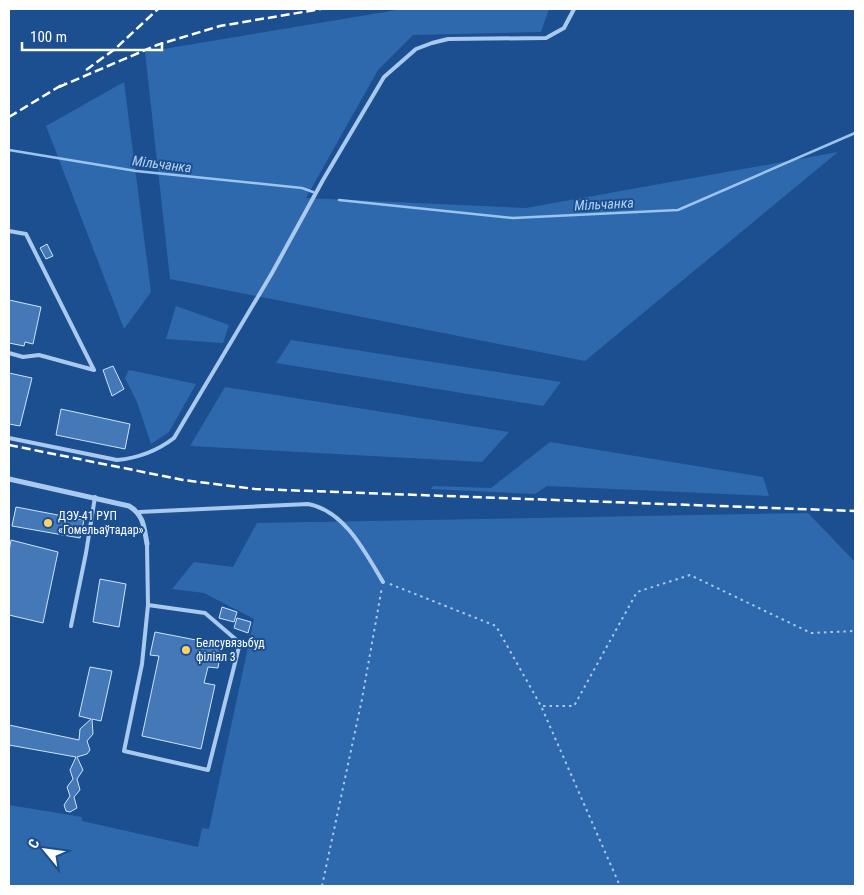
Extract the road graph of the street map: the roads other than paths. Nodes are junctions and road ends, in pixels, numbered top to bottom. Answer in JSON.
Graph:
{"nodes":[{"id":1,"x":574,"y":9,"type":"edge"},
{"id":2,"x":9,"y":231,"type":"edge"},
{"id":3,"x":9,"y":353,"type":"edge"},
{"id":4,"x":9,"y":438,"type":"edge"},
{"id":5,"x":9,"y":479,"type":"edge"},
{"id":6,"x":94,"y":497,"type":"junction"},
{"id":7,"x":139,"y":512,"type":"junction"},
{"id":8,"x":147,"y":544,"type":"joint"},
{"id":9,"x":383,"y":582,"type":"road end"},
{"id":10,"x":148,"y":605,"type":"junction"},
{"id":11,"x":71,"y":626,"type":"dead end"}],
"edges":[{"from":1,"to":4,"type":"lane"},
{"from":2,"to":3,"type":"lane"},
{"from":5,"to":6,"type":"street"},
{"from":6,"to":7,"type":"street"},
{"from":6,"to":11,"type":"lane"},
{"from":7,"to":8,"type":"street"},
{"from":7,"to":9,"type":"lane"},
{"from":8,"to":10,"type":"lane"},
{"from":10,"to":10,"type":"lane"}]}
